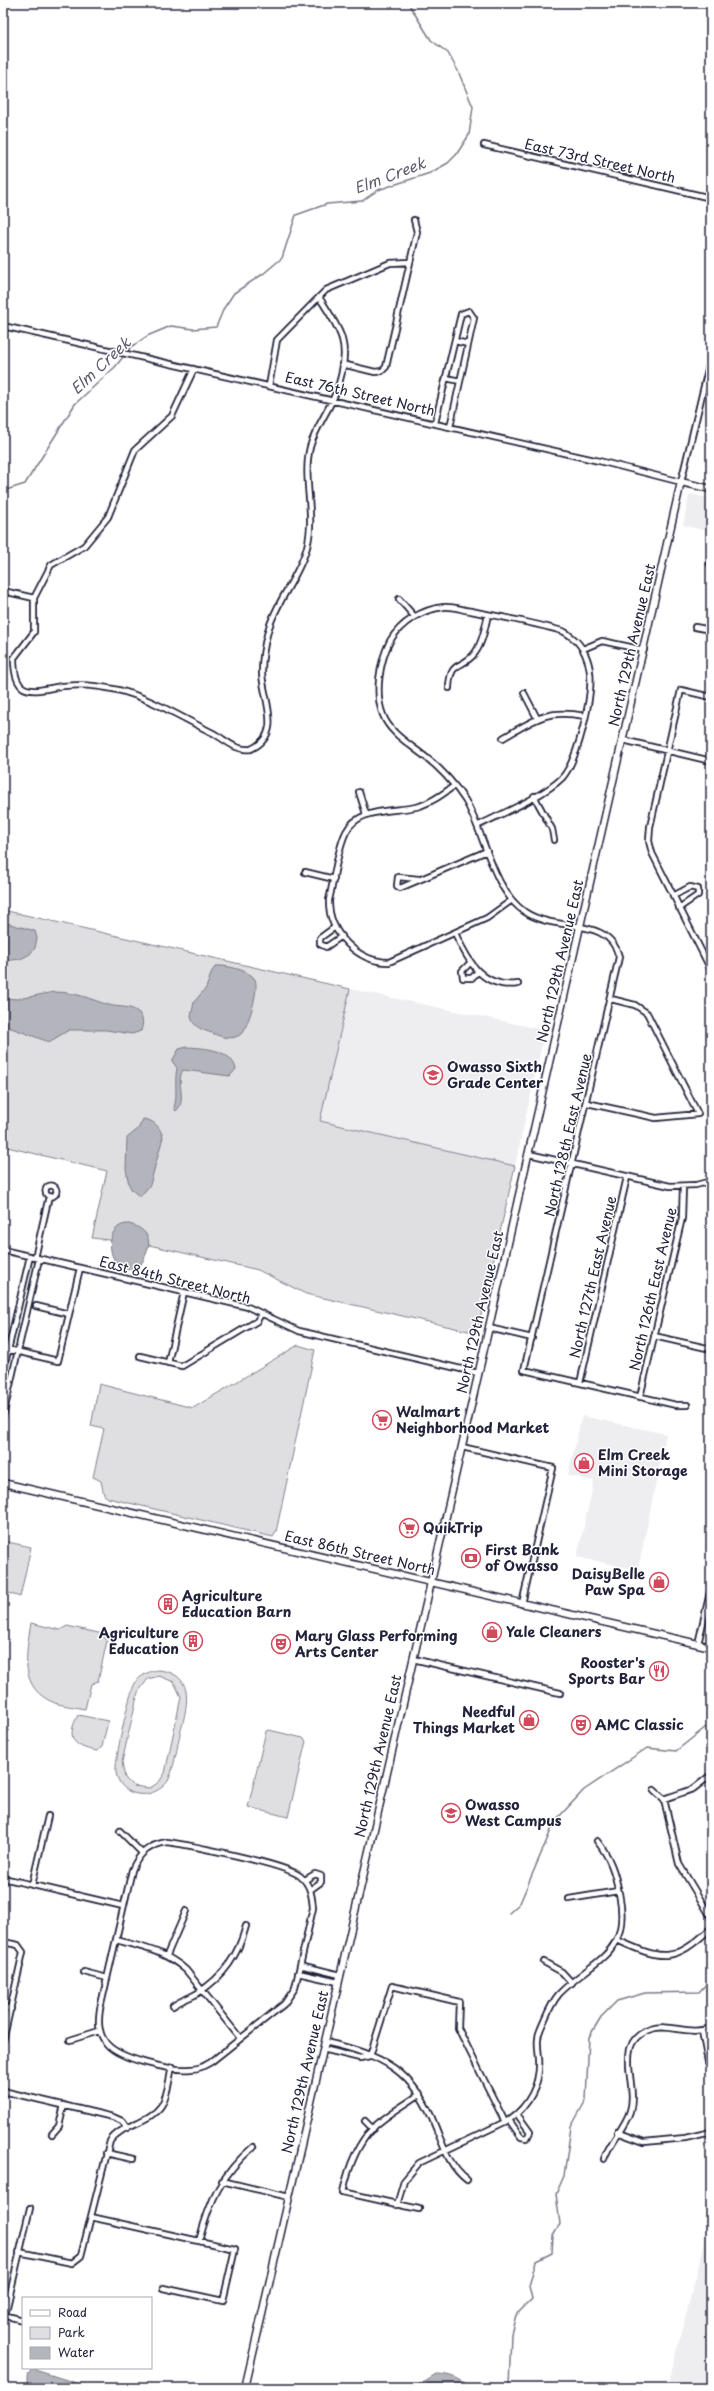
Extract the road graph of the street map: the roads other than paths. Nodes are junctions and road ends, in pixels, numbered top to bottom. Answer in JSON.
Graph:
{"nodes":[{"id":1,"x":484,"y":145,"type":"dead end"},
{"id":2,"x":711,"y":198,"type":"edge"},
{"id":3,"x":414,"y":220,"type":"dead end"},
{"id":4,"x":410,"y":262,"type":"junction"},
{"id":5,"x":319,"y":297,"type":"junction"},
{"id":6,"x":3,"y":326,"type":"edge"},
{"id":7,"x":455,"y":341,"type":"junction"},
{"id":8,"x":468,"y":344,"type":"junction"},
{"id":9,"x":711,"y":357,"type":"edge"},
{"id":10,"x":342,"y":364,"type":"junction"},
{"id":11,"x":194,"y":369,"type":"junction"},
{"id":12,"x":446,"y":378,"type":"junction"},
{"id":13,"x":460,"y":381,"type":"junction"},
{"id":14,"x":269,"y":386,"type":"junction"},
{"id":15,"x":332,"y":400,"type":"junction"},
{"id":16,"x":435,"y":424,"type":"junction"},
{"id":17,"x":450,"y":427,"type":"junction"},
{"id":18,"x":681,"y":482,"type":"junction"},
{"id":19,"x":711,"y":489,"type":"edge"},
{"id":20,"x":3,"y":591,"type":"edge"},
{"id":21,"x":34,"y":598,"type":"junction"},
{"id":22,"x":399,"y":599,"type":"dead end"},
{"id":23,"x":488,"y":615,"type":"junction"},
{"id":24,"x":414,"y":616,"type":"junction"},
{"id":25,"x":695,"y":627,"type":"dead end"},
{"id":26,"x":711,"y":630,"type":"edge"},
{"id":27,"x":583,"y":649,"type":"junction"},
{"id":28,"x":644,"y":650,"type":"junction"},
{"id":29,"x":449,"y":688,"type":"dead end"},
{"id":30,"x":524,"y":693,"type":"dead end"},
{"id":31,"x":711,"y":697,"type":"edge"},
{"id":32,"x":585,"y":716,"type":"junction"},
{"id":33,"x":537,"y":718,"type":"junction"},
{"id":34,"x":503,"y":738,"type":"dead end"},
{"id":35,"x":623,"y":740,"type":"junction"},
{"id":36,"x":668,"y":751,"type":"junction"},
{"id":37,"x":711,"y":761,"type":"edge"},
{"id":38,"x":454,"y":786,"type":"junction"},
{"id":39,"x":359,"y":792,"type":"dead end"},
{"id":40,"x":534,"y":796,"type":"junction"},
{"id":41,"x":366,"y":814,"type":"junction"},
{"id":42,"x":477,"y":826,"type":"junction"},
{"id":43,"x":554,"y":840,"type":"dead end"},
{"id":44,"x":487,"y":850,"type":"junction"},
{"id":45,"x":305,"y":872,"type":"dead end"},
{"id":46,"x":334,"y":879,"type":"junction"},
{"id":47,"x":419,"y":879,"type":"dead end"},
{"id":48,"x":673,"y":896,"type":"junction"},
{"id":49,"x":512,"y":900,"type":"junction"},
{"id":50,"x":679,"y":908,"type":"junction"},
{"id":51,"x":335,"y":926,"type":"junction"},
{"id":52,"x":580,"y":928,"type":"junction"},
{"id":53,"x":455,"y":933,"type":"junction"},
{"id":54,"x":342,"y":936,"type":"junction"},
{"id":55,"x":470,"y":963,"type":"junction"},
{"id":56,"x":711,"y":970,"type":"edge"},
{"id":57,"x":478,"y":971,"type":"junction"},
{"id":58,"x":518,"y":984,"type":"dead end"},
{"id":59,"x":611,"y":999,"type":"junction"},
{"id":60,"x":587,"y":1103,"type":"junction"},
{"id":61,"x":529,"y":1154,"type":"junction"},
{"id":62,"x":571,"y":1164,"type":"junction"},
{"id":63,"x":627,"y":1177,"type":"junction"},
{"id":64,"x":711,"y":1181,"type":"edge"},
{"id":65,"x":683,"y":1186,"type":"junction"},
{"id":66,"x":49,"y":1196,"type":"dead end"},
{"id":67,"x":3,"y":1250,"type":"edge"},
{"id":68,"x":35,"y":1258,"type":"junction"},
{"id":69,"x":80,"y":1268,"type":"junction"},
{"id":70,"x":184,"y":1292,"type":"junction"},
{"id":71,"x":36,"y":1306,"type":"dead end"},
{"id":72,"x":69,"y":1314,"type":"junction"},
{"id":73,"x":261,"y":1314,"type":"junction"},
{"id":74,"x":489,"y":1328,"type":"junction"},
{"id":75,"x":654,"y":1336,"type":"junction"},
{"id":76,"x":532,"y":1338,"type":"junction"},
{"id":77,"x":6,"y":1348,"type":"edge"},
{"id":78,"x":711,"y":1349,"type":"edge"},
{"id":79,"x":18,"y":1351,"type":"junction"},
{"id":80,"x":140,"y":1356,"type":"dead end"},
{"id":81,"x":168,"y":1363,"type":"junction"},
{"id":82,"x":3,"y":1372,"type":"edge"},
{"id":83,"x":478,"y":1373,"type":"junction"},
{"id":84,"x":580,"y":1383,"type":"junction"},
{"id":85,"x":640,"y":1397,"type":"junction"},
{"id":86,"x":687,"y":1405,"type":"dead end"},
{"id":87,"x":3,"y":1416,"type":"edge"},
{"id":88,"x":462,"y":1447,"type":"junction"},
{"id":89,"x":3,"y":1483,"type":"edge"},
{"id":90,"x":431,"y":1582,"type":"junction"},
{"id":91,"x":711,"y":1588,"type":"edge"},
{"id":92,"x":522,"y":1604,"type":"junction"},
{"id":93,"x":698,"y":1644,"type":"junction"},
{"id":94,"x":711,"y":1647,"type":"edge"},
{"id":95,"x":413,"y":1660,"type":"junction"},
{"id":96,"x":560,"y":1693,"type":"dead end"},
{"id":97,"x":711,"y":1775,"type":"edge"},
{"id":98,"x":654,"y":1790,"type":"dead end"},
{"id":99,"x":664,"y":1799,"type":"junction"},
{"id":100,"x":48,"y":1816,"type":"dead end"},
{"id":101,"x":120,"y":1831,"type":"dead end"},
{"id":102,"x":597,"y":1840,"type":"dead end"},
{"id":103,"x":142,"y":1853,"type":"junction"},
{"id":104,"x":3,"y":1878,"type":"edge"},
{"id":105,"x":306,"y":1882,"type":"junction"},
{"id":106,"x":32,"y":1885,"type":"junction"},
{"id":107,"x":310,"y":1890,"type":"junction"},
{"id":108,"x":618,"y":1891,"type":"junction"},
{"id":109,"x":569,"y":1899,"type":"dead end"},
{"id":110,"x":123,"y":1906,"type":"junction"},
{"id":111,"x":186,"y":1911,"type":"dead end"},
{"id":112,"x":711,"y":1917,"type":"edge"},
{"id":113,"x":246,"y":1926,"type":"dead end"},
{"id":114,"x":711,"y":1928,"type":"edge"},
{"id":115,"x":116,"y":1940,"type":"junction"},
{"id":116,"x":617,"y":1940,"type":"junction"},
{"id":117,"x":3,"y":1942,"type":"edge"},
{"id":118,"x":167,"y":1955,"type":"junction"},
{"id":119,"x":544,"y":1962,"type":"dead end"},
{"id":120,"x":300,"y":1965,"type":"junction"},
{"id":121,"x":84,"y":1972,"type":"dead end"},
{"id":122,"x":298,"y":1974,"type":"junction"},
{"id":123,"x":340,"y":1975,"type":"junction"},
{"id":124,"x":107,"y":1978,"type":"junction"},
{"id":125,"x":338,"y":1982,"type":"junction"},
{"id":126,"x":572,"y":1983,"type":"junction"},
{"id":127,"x":202,"y":1990,"type":"junction"},
{"id":128,"x":173,"y":2006,"type":"dead end"},
{"id":129,"x":3,"y":2007,"type":"edge"},
{"id":130,"x":10,"y":2009,"type":"junction"},
{"id":131,"x":711,"y":2028,"type":"edge"},
{"id":132,"x":99,"y":2031,"type":"junction"},
{"id":133,"x":702,"y":2031,"type":"junction"},
{"id":134,"x":240,"y":2038,"type":"junction"},
{"id":135,"x":70,"y":2040,"type":"dead end"},
{"id":136,"x":3,"y":2041,"type":"edge"},
{"id":137,"x":325,"y":2042,"type":"junction"},
{"id":138,"x":323,"y":2049,"type":"junction"},
{"id":139,"x":370,"y":2056,"type":"junction"},
{"id":140,"x":708,"y":2062,"type":"dead end"},
{"id":141,"x":172,"y":2067,"type":"junction"},
{"id":142,"x":3,"y":2091,"type":"edge"},
{"id":143,"x":420,"y":2094,"type":"junction"},
{"id":144,"x":64,"y":2105,"type":"junction"},
{"id":145,"x":518,"y":2114,"type":"junction"},
{"id":146,"x":365,"y":2121,"type":"dead end"},
{"id":147,"x":507,"y":2121,"type":"junction"},
{"id":148,"x":127,"y":2128,"type":"junction"},
{"id":149,"x":373,"y":2129,"type":"junction"},
{"id":150,"x":617,"y":2132,"type":"junction"},
{"id":151,"x":711,"y":2132,"type":"edge"},
{"id":152,"x":52,"y":2134,"type":"dead end"},
{"id":153,"x":254,"y":2146,"type":"dead end"},
{"id":154,"x":445,"y":2152,"type":"junction"},
{"id":155,"x":106,"y":2153,"type":"junction"},
{"id":156,"x":132,"y":2159,"type":"dead end"},
{"id":157,"x":604,"y":2159,"type":"dead end"},
{"id":158,"x":467,"y":2180,"type":"dead end"},
{"id":159,"x":222,"y":2181,"type":"junction"},
{"id":160,"x":289,"y":2197,"type":"junction"},
{"id":161,"x":397,"y":2205,"type":"junction"},
{"id":162,"x":30,"y":2208,"type":"dead end"},
{"id":163,"x":419,"y":2209,"type":"dead end"},
{"id":164,"x":91,"y":2217,"type":"junction"},
{"id":165,"x":199,"y":2241,"type":"junction"},
{"id":166,"x":19,"y":2252,"type":"junction"},
{"id":167,"x":163,"y":2288,"type":"dead end"},
{"id":168,"x":4,"y":2316,"type":"edge"},
{"id":169,"x":22,"y":2320,"type":"edge"},
{"id":170,"x":3,"y":2324,"type":"edge"},
{"id":171,"x":244,"y":2388,"type":"edge"}],
"edges":[{"from":1,"to":2,"type":"street","name":"East 73rd Street North"},
{"from":3,"to":4,"type":"street"},
{"from":4,"to":5,"type":"street"},
{"from":4,"to":10,"type":"street"},
{"from":5,"to":10,"type":"street"},
{"from":5,"to":14,"type":"street"},
{"from":6,"to":11,"type":"street","name":"East 76th Street North"},
{"from":7,"to":8,"type":"street"},
{"from":7,"to":8,"type":"street"},
{"from":7,"to":12,"type":"street"},
{"from":8,"to":13,"type":"street"},
{"from":9,"to":18,"type":"street","name":"North 129th Avenue East"},
{"from":10,"to":15,"type":"street"},
{"from":11,"to":14,"type":"street","name":"East 76th Street North"},
{"from":11,"to":21,"type":"street"},
{"from":12,"to":13,"type":"street"},
{"from":12,"to":16,"type":"street"},
{"from":13,"to":17,"type":"street"},
{"from":14,"to":15,"type":"street","name":"East 76th Street North"},
{"from":15,"to":16,"type":"street","name":"East 76th Street North"},
{"from":15,"to":21,"type":"street"},
{"from":16,"to":17,"type":"street","name":"East 76th Street North"},
{"from":17,"to":18,"type":"street","name":"East 76th Street North"},
{"from":18,"to":19,"type":"main road","name":"East 76th Street North"},
{"from":18,"to":28,"type":"main road","name":"North 129th Avenue East"},
{"from":20,"to":21,"type":"street"},
{"from":22,"to":24,"type":"street"},
{"from":23,"to":24,"type":"street"},
{"from":23,"to":27,"type":"street"},
{"from":23,"to":29,"type":"street"},
{"from":24,"to":38,"type":"street"},
{"from":25,"to":26,"type":"street"},
{"from":27,"to":28,"type":"street"},
{"from":27,"to":32,"type":"street"},
{"from":28,"to":35,"type":"main road","name":"North 129th Avenue East"},
{"from":30,"to":33,"type":"street"},
{"from":31,"to":36,"type":"street"},
{"from":32,"to":33,"type":"street"},
{"from":32,"to":40,"type":"street"},
{"from":33,"to":34,"type":"street"},
{"from":35,"to":36,"type":"street"},
{"from":35,"to":52,"type":"main road","name":"North 129th Avenue East"},
{"from":36,"to":37,"type":"street"},
{"from":36,"to":48,"type":"street"},
{"from":38,"to":41,"type":"street"},
{"from":38,"to":42,"type":"street"},
{"from":39,"to":41,"type":"street"},
{"from":40,"to":42,"type":"street"},
{"from":40,"to":43,"type":"street"},
{"from":41,"to":46,"type":"street"},
{"from":42,"to":44,"type":"street"},
{"from":44,"to":47,"type":"street"},
{"from":44,"to":49,"type":"street"},
{"from":45,"to":46,"type":"street"},
{"from":46,"to":51,"type":"street"},
{"from":48,"to":50,"type":"street"},
{"from":48,"to":50,"type":"street"},
{"from":49,"to":52,"type":"street","name":"North 128th East Avenue"},
{"from":49,"to":53,"type":"street"},
{"from":50,"to":56,"type":"street"},
{"from":51,"to":54,"type":"street"},
{"from":51,"to":54,"type":"street"},
{"from":52,"to":59,"type":"street","name":"North 128th East Avenue"},
{"from":52,"to":61,"type":"main road","name":"North 129th Avenue East"},
{"from":53,"to":54,"type":"street"},
{"from":53,"to":55,"type":"street"},
{"from":55,"to":57,"type":"street"},
{"from":55,"to":57,"type":"street"},
{"from":57,"to":58,"type":"street"},
{"from":59,"to":60,"type":"street","name":"North 128th East Avenue"},
{"from":59,"to":60,"type":"street"},
{"from":60,"to":62,"type":"street","name":"North 128th East Avenue"},
{"from":61,"to":62,"type":"street"},
{"from":61,"to":74,"type":"main road","name":"North 129th Avenue East"},
{"from":62,"to":63,"type":"street"},
{"from":62,"to":76,"type":"street","name":"North 128th East Avenue"},
{"from":63,"to":65,"type":"street"},
{"from":63,"to":84,"type":"street","name":"North 127th East Avenue"},
{"from":64,"to":65,"type":"street"},
{"from":65,"to":75,"type":"street","name":"North 126th East Avenue"},
{"from":66,"to":68,"type":"street"},
{"from":67,"to":68,"type":"street","name":"East 84th Street North"},
{"from":68,"to":69,"type":"street","name":"East 84th Street North"},
{"from":68,"to":77,"type":"street"},
{"from":68,"to":79,"type":"street"},
{"from":69,"to":70,"type":"street","name":"East 84th Street North"},
{"from":69,"to":72,"type":"street"},
{"from":70,"to":73,"type":"street","name":"East 84th Street North"},
{"from":70,"to":81,"type":"street"},
{"from":71,"to":72,"type":"street"},
{"from":72,"to":79,"type":"street"},
{"from":73,"to":81,"type":"street"},
{"from":73,"to":83,"type":"street","name":"East 84th Street North"},
{"from":74,"to":76,"type":"street"},
{"from":74,"to":83,"type":"main road","name":"North 129th Avenue East"},
{"from":75,"to":78,"type":"street"},
{"from":75,"to":85,"type":"street","name":"North 126th East Avenue"},
{"from":76,"to":84,"type":"street","name":"North 128th East Avenue"},
{"from":77,"to":79,"type":"street"},
{"from":77,"to":82,"type":"street"},
{"from":79,"to":87,"type":"street"},
{"from":80,"to":81,"type":"street"},
{"from":83,"to":88,"type":"main road","name":"North 129th Avenue East"},
{"from":84,"to":85,"type":"street"},
{"from":85,"to":86,"type":"street"},
{"from":88,"to":90,"type":"main road","name":"North 129th Avenue East"},
{"from":88,"to":92,"type":"street"},
{"from":89,"to":90,"type":"main road","name":"East 86th Street North"},
{"from":90,"to":92,"type":"main road","name":"East 86th Street North"},
{"from":90,"to":95,"type":"main road","name":"North 129th Avenue East"},
{"from":91,"to":93,"type":"street"},
{"from":92,"to":93,"type":"main road","name":"East 86th Street North"},
{"from":93,"to":94,"type":"main road","name":"East 86th Street North"},
{"from":95,"to":96,"type":"street"},
{"from":95,"to":123,"type":"main road","name":"North 129th Avenue East"},
{"from":97,"to":99,"type":"street"},
{"from":98,"to":99,"type":"street"},
{"from":99,"to":112,"type":"street"},
{"from":100,"to":106,"type":"street"},
{"from":101,"to":103,"type":"street"},
{"from":102,"to":108,"type":"street"},
{"from":103,"to":105,"type":"street"},
{"from":103,"to":110,"type":"street"},
{"from":104,"to":106,"type":"street"},
{"from":105,"to":107,"type":"street"},
{"from":105,"to":107,"type":"street"},
{"from":106,"to":110,"type":"street"},
{"from":107,"to":120,"type":"street"},
{"from":108,"to":109,"type":"street"},
{"from":108,"to":116,"type":"street"},
{"from":110,"to":115,"type":"street"},
{"from":111,"to":118,"type":"street"},
{"from":113,"to":127,"type":"street"},
{"from":114,"to":116,"type":"street"},
{"from":115,"to":118,"type":"street"},
{"from":115,"to":124,"type":"street"},
{"from":116,"to":126,"type":"street"},
{"from":117,"to":130,"type":"street"},
{"from":118,"to":127,"type":"street"},
{"from":119,"to":126,"type":"street"},
{"from":120,"to":122,"type":"street"},
{"from":120,"to":123,"type":"street"},
{"from":121,"to":124,"type":"street"},
{"from":122,"to":125,"type":"street"},
{"from":122,"to":134,"type":"street"},
{"from":123,"to":125,"type":"main road","name":"North 129th Avenue East"},
{"from":124,"to":132,"type":"street"},
{"from":125,"to":137,"type":"main road","name":"North 129th Avenue East"},
{"from":126,"to":145,"type":"street"},
{"from":127,"to":128,"type":"street"},
{"from":127,"to":134,"type":"street"},
{"from":129,"to":130,"type":"street"},
{"from":130,"to":136,"type":"street"},
{"from":131,"to":133,"type":"street"},
{"from":132,"to":135,"type":"street"},
{"from":132,"to":141,"type":"street"},
{"from":133,"to":140,"type":"street"},
{"from":133,"to":150,"type":"street"},
{"from":134,"to":141,"type":"street"},
{"from":137,"to":138,"type":"main road","name":"North 129th Avenue East"},
{"from":137,"to":139,"type":"street"},
{"from":138,"to":139,"type":"street"},
{"from":138,"to":160,"type":"main road","name":"North 129th Avenue East"},
{"from":139,"to":143,"type":"street"},
{"from":139,"to":147,"type":"street"},
{"from":141,"to":148,"type":"street"},
{"from":142,"to":144,"type":"street"},
{"from":143,"to":149,"type":"street"},
{"from":143,"to":154,"type":"street"},
{"from":144,"to":148,"type":"street"},
{"from":144,"to":152,"type":"street"},
{"from":145,"to":147,"type":"street"},
{"from":145,"to":147,"type":"street"},
{"from":146,"to":149,"type":"street"},
{"from":147,"to":154,"type":"street"},
{"from":148,"to":155,"type":"street"},
{"from":149,"to":161,"type":"street"},
{"from":150,"to":151,"type":"street"},
{"from":150,"to":157,"type":"street"},
{"from":153,"to":159,"type":"street"},
{"from":154,"to":158,"type":"street"},
{"from":154,"to":161,"type":"street"},
{"from":155,"to":156,"type":"street"},
{"from":155,"to":164,"type":"street"},
{"from":159,"to":160,"type":"street"},
{"from":159,"to":165,"type":"street"},
{"from":160,"to":171,"type":"main road","name":"North 129th Avenue East"},
{"from":161,"to":163,"type":"street"},
{"from":162,"to":166,"type":"street"},
{"from":164,"to":165,"type":"street"},
{"from":164,"to":166,"type":"street"},
{"from":165,"to":167,"type":"street"},
{"from":166,"to":168,"type":"street"},
{"from":168,"to":169,"type":"street"},
{"from":168,"to":170,"type":"street"}]}
